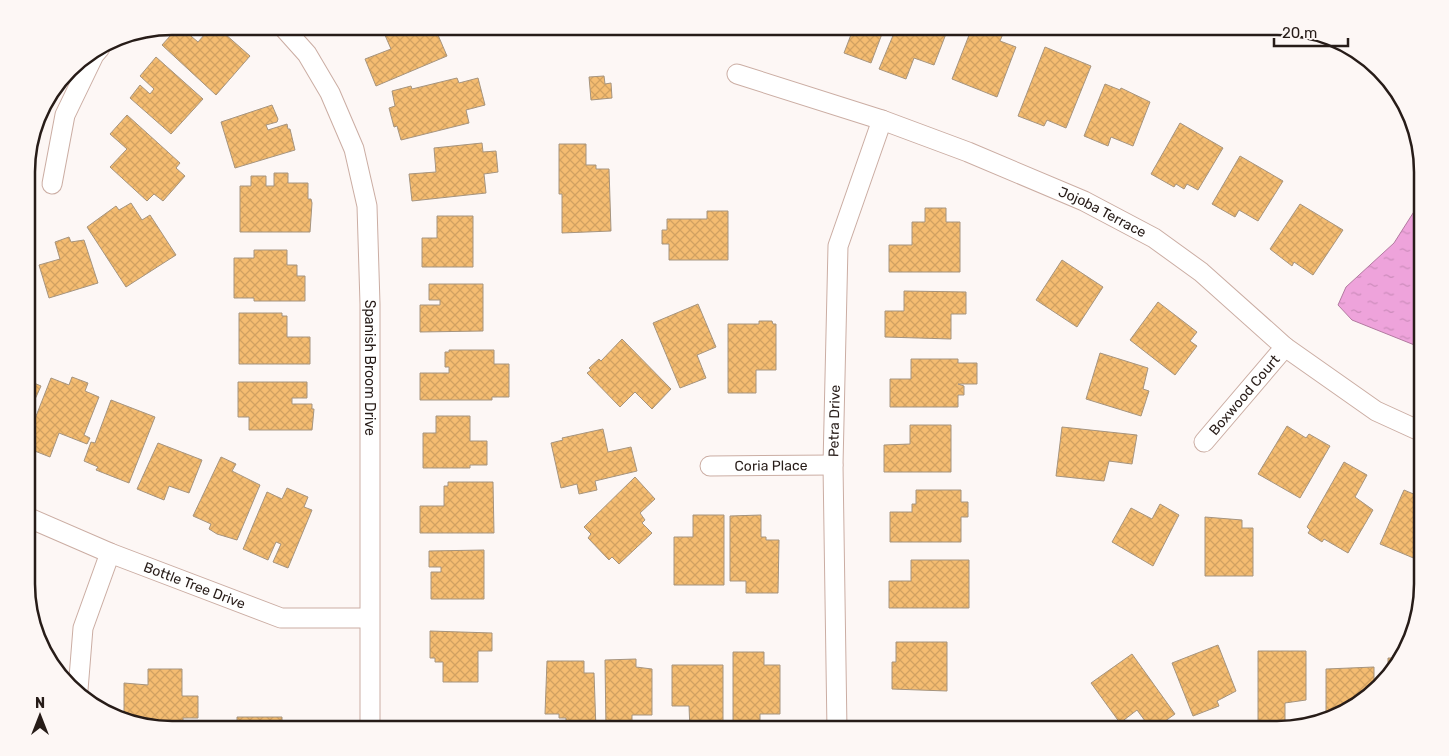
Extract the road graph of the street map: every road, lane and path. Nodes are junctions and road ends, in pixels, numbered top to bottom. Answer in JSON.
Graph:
{"nodes":[{"id":1,"x":290,"y":35,"type":"edge"},
{"id":2,"x":90,"y":62,"type":"edge"},
{"id":3,"x":737,"y":74,"type":"dead end"},
{"id":4,"x":882,"y":120,"type":"junction"},
{"id":5,"x":52,"y":184,"type":"dead end"},
{"id":6,"x":1285,"y":347,"type":"junction"},
{"id":7,"x":1414,"y":428,"type":"edge"},
{"id":8,"x":1204,"y":442,"type":"dead end"},
{"id":9,"x":710,"y":466,"type":"dead end"},
{"id":10,"x":833,"y":466,"type":"junction"},
{"id":11,"x":35,"y":520,"type":"edge"},
{"id":12,"x":110,"y":553,"type":"junction"},
{"id":13,"x":369,"y":618,"type":"junction"},
{"id":14,"x":78,"y":684,"type":"edge"},
{"id":15,"x":370,"y":721,"type":"edge"},
{"id":16,"x":837,"y":721,"type":"edge"}],
"edges":[{"from":1,"to":13,"type":"street","name":"Spanish Broom Drive"},
{"from":2,"to":5,"type":"street"},
{"from":3,"to":4,"type":"street","name":"Jojoba Terrace"},
{"from":4,"to":6,"type":"street","name":"Jojoba Terrace"},
{"from":4,"to":10,"type":"street","name":"Petra Drive"},
{"from":6,"to":7,"type":"street","name":"Jojoba Terrace"},
{"from":6,"to":8,"type":"street","name":"Boxwood Court"},
{"from":9,"to":10,"type":"street","name":"Coria Place"},
{"from":10,"to":16,"type":"street","name":"Petra Drive"},
{"from":11,"to":12,"type":"street","name":"Bottle Tree Drive"},
{"from":12,"to":13,"type":"street","name":"Bottle Tree Drive"},
{"from":12,"to":14,"type":"street"},
{"from":13,"to":15,"type":"street","name":"Spanish Broom Drive"}]}
